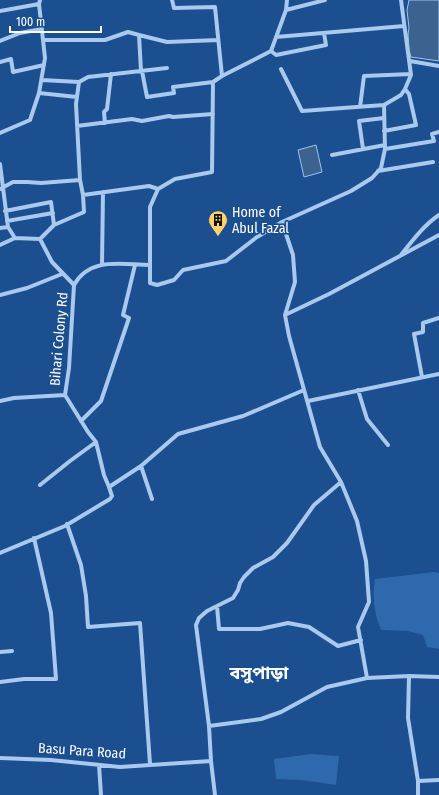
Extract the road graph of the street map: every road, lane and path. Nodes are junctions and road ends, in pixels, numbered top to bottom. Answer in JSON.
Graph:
{"nodes":[{"id":1,"x":172,"y":0,"type":"edge"},
{"id":2,"x":287,"y":0,"type":"edge"},
{"id":3,"x":325,"y":0,"type":"edge"},
{"id":4,"x":401,"y":0,"type":"edge"},
{"id":5,"x":39,"y":2,"type":"edge"},
{"id":6,"x":286,"y":10,"type":"junction"},
{"id":7,"x":0,"y":11,"type":"edge"},
{"id":8,"x":404,"y":26,"type":"junction"},
{"id":9,"x":42,"y":29,"type":"junction"},
{"id":10,"x":324,"y":33,"type":"junction"},
{"id":11,"x":139,"y":35,"type":"junction"},
{"id":12,"x":276,"y":37,"type":"junction"},
{"id":13,"x":43,"y":40,"type":"junction"},
{"id":14,"x":218,"y":40,"type":"junction"},
{"id":15,"x":0,"y":42,"type":"edge"},
{"id":16,"x":271,"y":51,"type":"junction"},
{"id":17,"x":410,"y":61,"type":"junction"},
{"id":18,"x":0,"y":62,"type":"edge"},
{"id":19,"x":44,"y":65,"type":"junction"},
{"id":20,"x":439,"y":66,"type":"edge"},
{"id":21,"x":167,"y":68,"type":"dead end"},
{"id":22,"x":281,"y":69,"type":"dead end"},
{"id":23,"x":142,"y":71,"type":"junction"},
{"id":24,"x":111,"y":74,"type":"junction"},
{"id":25,"x":411,"y":74,"type":"junction"},
{"id":26,"x":222,"y":76,"type":"junction"},
{"id":27,"x":42,"y":80,"type":"junction"},
{"id":28,"x":78,"y":82,"type":"junction"},
{"id":29,"x":213,"y":82,"type":"junction"},
{"id":30,"x":405,"y":89,"type":"junction"},
{"id":31,"x":39,"y":93,"type":"junction"},
{"id":32,"x":77,"y":97,"type":"junction"},
{"id":33,"x":384,"y":105,"type":"junction"},
{"id":34,"x":360,"y":107,"type":"junction"},
{"id":35,"x":213,"y":114,"type":"junction"},
{"id":36,"x":384,"y":118,"type":"junction"},
{"id":37,"x":105,"y":123,"type":"junction"},
{"id":38,"x":77,"y":126,"type":"junction"},
{"id":39,"x":384,"y":131,"type":"junction"},
{"id":40,"x":439,"y":132,"type":"edge"},
{"id":41,"x":0,"y":133,"type":"edge"},
{"id":42,"x":385,"y":147,"type":"junction"},
{"id":43,"x":363,"y":149,"type":"junction"},
{"id":44,"x":332,"y":155,"type":"dead end"},
{"id":45,"x":433,"y":162,"type":"dead end"},
{"id":46,"x":0,"y":164,"type":"edge"},
{"id":47,"x":378,"y":171,"type":"junction"},
{"id":48,"x":80,"y":180,"type":"junction"},
{"id":49,"x":1,"y":188,"type":"edge"},
{"id":50,"x":158,"y":189,"type":"junction"},
{"id":51,"x":103,"y":192,"type":"junction"},
{"id":52,"x":83,"y":195,"type":"junction"},
{"id":53,"x":5,"y":211,"type":"junction"},
{"id":54,"x":53,"y":213,"type":"junction"},
{"id":55,"x":439,"y":215,"type":"edge"},
{"id":56,"x":7,"y":221,"type":"junction"},
{"id":57,"x":282,"y":222,"type":"junction"},
{"id":58,"x":54,"y":225,"type":"junction"},
{"id":59,"x":8,"y":227,"type":"junction"},
{"id":60,"x":0,"y":228,"type":"edge"},
{"id":61,"x":439,"y":235,"type":"edge"},
{"id":62,"x":15,"y":238,"type":"junction"},
{"id":63,"x":40,"y":239,"type":"junction"},
{"id":64,"x":0,"y":245,"type":"edge"},
{"id":65,"x":401,"y":256,"type":"junction"},
{"id":66,"x":102,"y":264,"type":"junction"},
{"id":67,"x":135,"y":265,"type":"junction"},
{"id":68,"x":150,"y":267,"type":"junction"},
{"id":69,"x":62,"y":274,"type":"junction"},
{"id":70,"x":74,"y":286,"type":"junction"},
{"id":71,"x":0,"y":295,"type":"edge"},
{"id":72,"x":285,"y":315,"type":"junction"},
{"id":73,"x":439,"y":318,"type":"edge"},
{"id":74,"x":439,"y":374,"type":"edge"},
{"id":75,"x":422,"y":377,"type":"junction"},
{"id":76,"x":304,"y":390,"type":"junction"},
{"id":77,"x":358,"y":390,"type":"junction"},
{"id":78,"x":65,"y":395,"type":"junction"},
{"id":79,"x":308,"y":400,"type":"junction"},
{"id":80,"x":0,"y":401,"type":"edge"},
{"id":81,"x":81,"y":421,"type":"junction"},
{"id":82,"x":96,"y":442,"type":"junction"},
{"id":83,"x":388,"y":445,"type":"dead end"},
{"id":84,"x":141,"y":466,"type":"junction"},
{"id":85,"x":340,"y":482,"type":"junction"},
{"id":86,"x":40,"y":485,"type":"dead end"},
{"id":87,"x":109,"y":487,"type":"junction"},
{"id":88,"x":152,"y":499,"type":"dead end"},
{"id":89,"x":67,"y":524,"type":"junction"},
{"id":90,"x":34,"y":538,"type":"junction"},
{"id":91,"x":0,"y":553,"type":"edge"},
{"id":92,"x":217,"y":606,"type":"junction"},
{"id":93,"x":361,"y":640,"type":"junction"},
{"id":94,"x":12,"y":651,"type":"dead end"},
{"id":95,"x":0,"y":652,"type":"edge"},
{"id":96,"x":409,"y":676,"type":"junction"},
{"id":97,"x":439,"y":677,"type":"edge"},
{"id":98,"x":367,"y":678,"type":"junction"},
{"id":99,"x":0,"y":682,"type":"edge"},
{"id":100,"x":209,"y":726,"type":"junction"},
{"id":101,"x":0,"y":758,"type":"edge"},
{"id":102,"x":211,"y":761,"type":"junction"},
{"id":103,"x":150,"y":764,"type":"junction"},
{"id":104,"x":99,"y":765,"type":"junction"},
{"id":105,"x":439,"y":780,"type":"edge"},
{"id":106,"x":418,"y":781,"type":"junction"},
{"id":107,"x":101,"y":795,"type":"edge"},
{"id":108,"x":215,"y":795,"type":"edge"},
{"id":109,"x":418,"y":795,"type":"edge"}],
"edges":[{"from":1,"to":14,"type":"street"},
{"from":2,"to":6,"type":"street"},
{"from":3,"to":6,"type":"street"},
{"from":4,"to":8,"type":"street"},
{"from":5,"to":7,"type":"street"},
{"from":5,"to":9,"type":"street"},
{"from":6,"to":12,"type":"street"},
{"from":8,"to":10,"type":"street"},
{"from":8,"to":17,"type":"street"},
{"from":9,"to":13,"type":"street"},
{"from":9,"to":15,"type":"street"},
{"from":10,"to":12,"type":"street"},
{"from":10,"to":16,"type":"street"},
{"from":11,"to":13,"type":"street"},
{"from":11,"to":14,"type":"street"},
{"from":11,"to":23,"type":"street"},
{"from":12,"to":16,"type":"street"},
{"from":13,"to":19,"type":"street"},
{"from":14,"to":26,"type":"street"},
{"from":16,"to":26,"type":"street"},
{"from":17,"to":20,"type":"street"},
{"from":17,"to":25,"type":"street"},
{"from":18,"to":19,"type":"street"},
{"from":19,"to":27,"type":"street"},
{"from":21,"to":23,"type":"street"},
{"from":22,"to":34,"type":"street"},
{"from":23,"to":24,"type":"street"},
{"from":23,"to":29,"type":"street"},
{"from":24,"to":28,"type":"street"},
{"from":24,"to":37,"type":"street"},
{"from":25,"to":30,"type":"street"},
{"from":25,"to":34,"type":"street"},
{"from":26,"to":29,"type":"street"},
{"from":27,"to":28,"type":"street"},
{"from":27,"to":31,"type":"street"},
{"from":28,"to":32,"type":"street"},
{"from":29,"to":35,"type":"street"},
{"from":30,"to":33,"type":"street"},
{"from":30,"to":39,"type":"street"},
{"from":31,"to":32,"type":"street"},
{"from":31,"to":41,"type":"street"},
{"from":32,"to":38,"type":"street"},
{"from":33,"to":34,"type":"street"},
{"from":33,"to":36,"type":"street"},
{"from":35,"to":37,"type":"street"},
{"from":35,"to":50,"type":"street"},
{"from":36,"to":39,"type":"street"},
{"from":36,"to":43,"type":"street"},
{"from":37,"to":38,"type":"street"},
{"from":38,"to":48,"type":"street"},
{"from":39,"to":42,"type":"street"},
{"from":40,"to":42,"type":"street"},
{"from":42,"to":43,"type":"street"},
{"from":42,"to":47,"type":"street"},
{"from":43,"to":44,"type":"street"},
{"from":45,"to":47,"type":"street"},
{"from":46,"to":49,"type":"street"},
{"from":47,"to":57,"type":"street"},
{"from":48,"to":49,"type":"street"},
{"from":48,"to":52,"type":"street"},
{"from":49,"to":53,"type":"street"},
{"from":50,"to":51,"type":"street"},
{"from":50,"to":68,"type":"street"},
{"from":51,"to":52,"type":"street"},
{"from":51,"to":66,"type":"street"},
{"from":52,"to":58,"type":"street"},
{"from":53,"to":54,"type":"street"},
{"from":53,"to":56,"type":"street"},
{"from":54,"to":56,"type":"street"},
{"from":54,"to":58,"type":"street"},
{"from":55,"to":65,"type":"street"},
{"from":56,"to":59,"type":"street"},
{"from":57,"to":68,"type":"street"},
{"from":57,"to":72,"type":"street"},
{"from":58,"to":63,"type":"street"},
{"from":59,"to":60,"type":"street"},
{"from":59,"to":62,"type":"street"},
{"from":61,"to":65,"type":"street"},
{"from":62,"to":63,"type":"street"},
{"from":62,"to":64,"type":"street"},
{"from":63,"to":69,"type":"street"},
{"from":65,"to":72,"type":"street"},
{"from":66,"to":67,"type":"street"},
{"from":66,"to":70,"type":"street"},
{"from":67,"to":68,"type":"street"},
{"from":67,"to":81,"type":"street"},
{"from":69,"to":70,"type":"street"},
{"from":69,"to":71,"type":"street"},
{"from":70,"to":78,"type":"street","name":"Bihari Colony Rd"},
{"from":72,"to":76,"type":"street"},
{"from":73,"to":75,"type":"street"},
{"from":74,"to":75,"type":"street"},
{"from":75,"to":77,"type":"street"},
{"from":76,"to":79,"type":"street"},
{"from":76,"to":84,"type":"street"},
{"from":77,"to":79,"type":"street"},
{"from":77,"to":83,"type":"street"},
{"from":78,"to":80,"type":"street"},
{"from":78,"to":81,"type":"street"},
{"from":79,"to":85,"type":"street"},
{"from":81,"to":82,"type":"street"},
{"from":82,"to":86,"type":"street"},
{"from":82,"to":87,"type":"street"},
{"from":84,"to":87,"type":"street"},
{"from":84,"to":88,"type":"street"},
{"from":85,"to":92,"type":"street"},
{"from":85,"to":93,"type":"street"},
{"from":87,"to":89,"type":"street"},
{"from":89,"to":90,"type":"street"},
{"from":89,"to":103,"type":"street"},
{"from":90,"to":91,"type":"street"},
{"from":90,"to":99,"type":"street"},
{"from":92,"to":93,"type":"street"},
{"from":92,"to":100,"type":"street"},
{"from":93,"to":98,"type":"street"},
{"from":94,"to":95,"type":"street"},
{"from":96,"to":97,"type":"street"},
{"from":96,"to":98,"type":"street"},
{"from":96,"to":106,"type":"street"},
{"from":98,"to":100,"type":"street"},
{"from":100,"to":102,"type":"street"},
{"from":101,"to":104,"type":"street","name":"Basu Para Road"},
{"from":102,"to":103,"type":"street","name":"Basu Para Road"},
{"from":102,"to":108,"type":"street"},
{"from":103,"to":104,"type":"street","name":"Basu Para Road"},
{"from":104,"to":107,"type":"street"},
{"from":105,"to":106,"type":"street"},
{"from":106,"to":109,"type":"street"}]}
